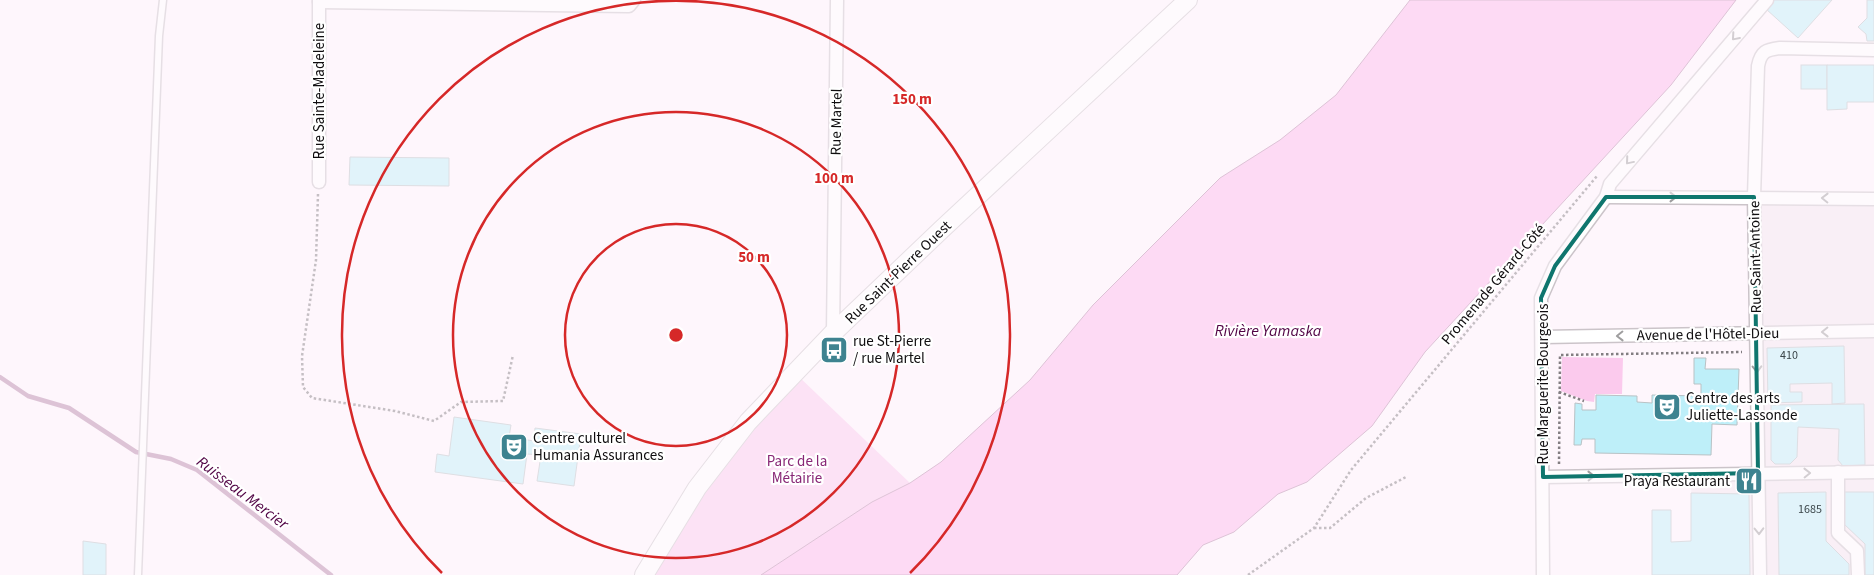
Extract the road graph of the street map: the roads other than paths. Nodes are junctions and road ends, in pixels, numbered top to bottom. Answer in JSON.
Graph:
{"nodes":[{"id":1,"x":163,"y":0,"type":"edge"},
{"id":2,"x":634,"y":0,"type":"edge"},
{"id":3,"x":837,"y":0,"type":"edge"},
{"id":4,"x":1188,"y":0,"type":"edge"},
{"id":5,"x":1767,"y":0,"type":"edge"},
{"id":6,"x":320,"y":1,"type":"edge"},
{"id":7,"x":1874,"y":50,"type":"edge"},
{"id":8,"x":319,"y":182,"type":"road end"},
{"id":9,"x":1606,"y":196,"type":"junction"},
{"id":10,"x":1754,"y":197,"type":"junction"},
{"id":11,"x":1874,"y":199,"type":"edge"},
{"id":12,"x":1874,"y":331,"type":"edge"},
{"id":13,"x":833,"y":333,"type":"junction"},
{"id":14,"x":1756,"y":334,"type":"junction"},
{"id":15,"x":1543,"y":337,"type":"junction"},
{"id":16,"x":1838,"y":472,"type":"junction"},
{"id":17,"x":1874,"y":472,"type":"edge"},
{"id":18,"x":1758,"y":473,"type":"junction"},
{"id":19,"x":1543,"y":477,"type":"junction"},
{"id":20,"x":138,"y":575,"type":"edge"},
{"id":21,"x":644,"y":575,"type":"edge"},
{"id":22,"x":1542,"y":575,"type":"edge"},
{"id":23,"x":1760,"y":575,"type":"edge"},
{"id":24,"x":1858,"y":575,"type":"edge"}],
"edges":[{"from":1,"to":20,"type":"lane"},
{"from":2,"to":6,"type":"street"},
{"from":3,"to":13,"type":"street","name":"Rue Martel"},
{"from":4,"to":13,"type":"street","name":"Rue Saint-Pierre Ouest"},
{"from":5,"to":9,"type":"street","name":"Rue Marguerite Bourgeois","one_way":true},
{"from":6,"to":8,"type":"street","name":"Rue Sainte-Madeleine"},
{"from":7,"to":10,"type":"street","name":"Rue Saint-Antoine"},
{"from":9,"to":10,"type":"street","one_way":true},
{"from":9,"to":15,"type":"street","name":"Rue Marguerite Bourgeois"},
{"from":11,"to":10,"type":"street","one_way":true},
{"from":10,"to":14,"type":"street","name":"Rue Saint-Antoine"},
{"from":12,"to":14,"type":"street","name":"Avenue de l'Hôtel-Dieu","one_way":true},
{"from":13,"to":21,"type":"street","name":"Rue Saint-Pierre Ouest"},
{"from":14,"to":15,"type":"street","name":"Avenue de l'Hôtel-Dieu","one_way":true},
{"from":14,"to":18,"type":"street","name":"Rue Saint-Antoine","one_way":true},
{"from":15,"to":19,"type":"street","name":"Rue Marguerite Bourgeois"},
{"from":16,"to":17,"type":"street"},
{"from":18,"to":16,"type":"street","one_way":true},
{"from":16,"to":24,"type":"street"},
{"from":19,"to":18,"type":"street","one_way":true},
{"from":18,"to":23,"type":"street","name":"Rue Saint-Antoine","one_way":true},
{"from":19,"to":22,"type":"street","name":"Rue Marguerite Bourgeois"}]}
